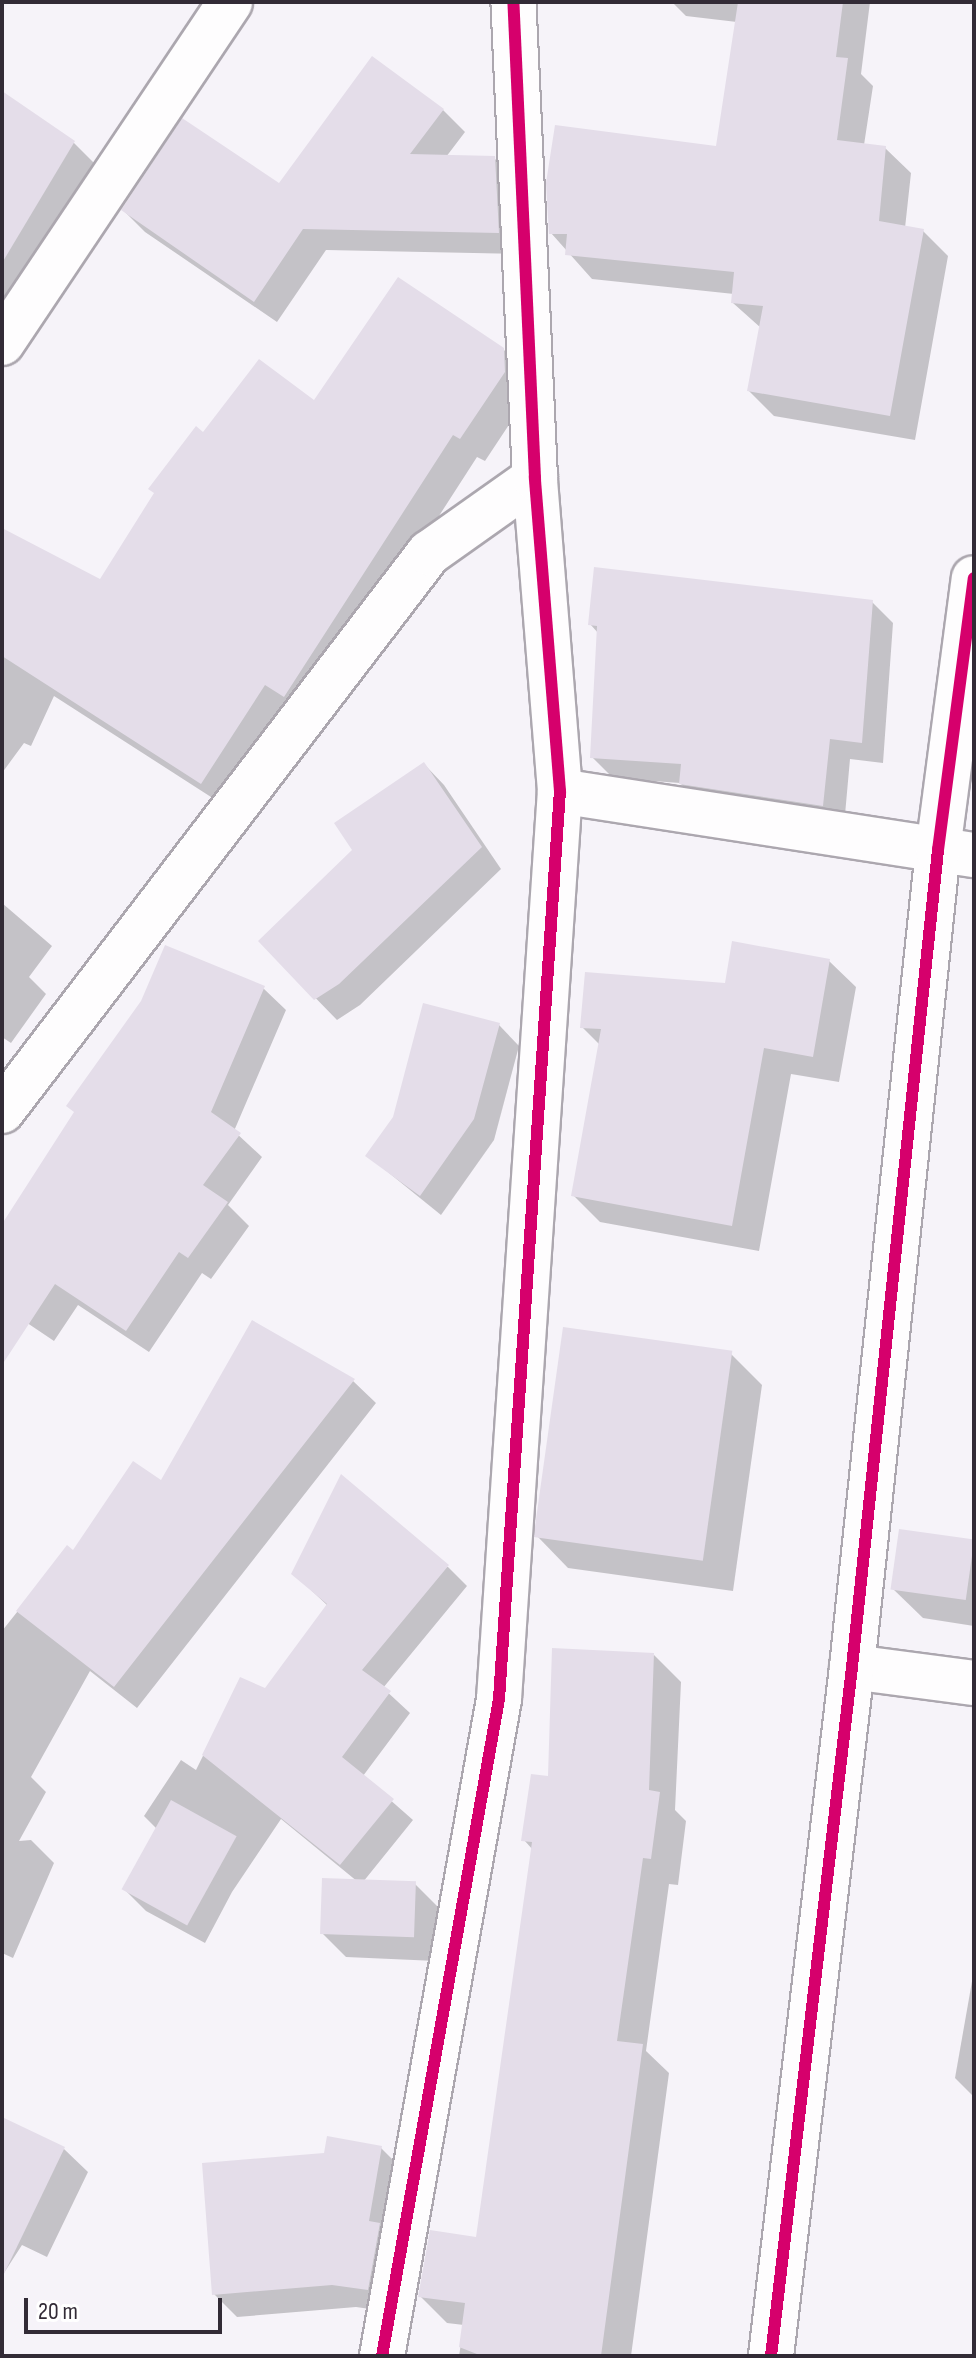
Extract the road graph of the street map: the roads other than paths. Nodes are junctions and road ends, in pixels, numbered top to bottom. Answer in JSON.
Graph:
{"nodes":[{"id":1,"x":230,"y":2,"type":"edge"},
{"id":2,"x":513,"y":2,"type":"edge"},
{"id":3,"x":2,"y":343,"type":"edge"},
{"id":4,"x":535,"y":478,"type":"junction"},
{"id":5,"x":974,"y":578,"type":"edge"},
{"id":6,"x":560,"y":791,"type":"junction"},
{"id":7,"x":956,"y":852,"type":"edge"},
{"id":8,"x":2,"y":1111,"type":"edge"},
{"id":9,"x":852,"y":1667,"type":"junction"},
{"id":10,"x":974,"y":1683,"type":"edge"},
{"id":11,"x":382,"y":2356,"type":"edge"},
{"id":12,"x":771,"y":2356,"type":"edge"}],
"edges":[{"from":1,"to":3,"type":"street"},
{"from":2,"to":4,"type":"street"},
{"from":4,"to":6,"type":"street"},
{"from":4,"to":8,"type":"street"},
{"from":5,"to":7,"type":"street"},
{"from":6,"to":7,"type":"street"},
{"from":6,"to":11,"type":"street"},
{"from":7,"to":9,"type":"street"},
{"from":9,"to":10,"type":"street"},
{"from":9,"to":12,"type":"street"}]}
